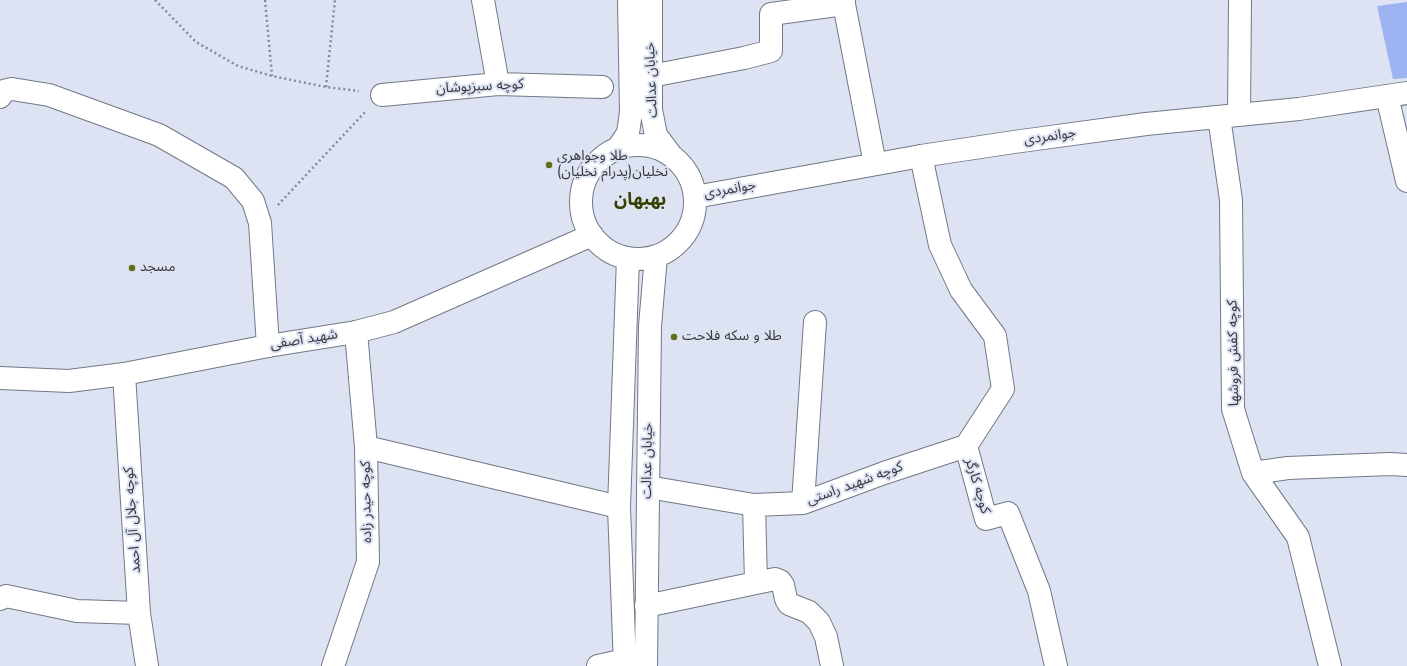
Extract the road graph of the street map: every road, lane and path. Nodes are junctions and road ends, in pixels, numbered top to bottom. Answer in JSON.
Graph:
{"nodes":[{"id":1,"x":155,"y":0,"type":"edge"},
{"id":2,"x":265,"y":0,"type":"edge"},
{"id":3,"x":335,"y":0,"type":"edge"},
{"id":4,"x":483,"y":0,"type":"edge"},
{"id":5,"x":629,"y":0,"type":"edge"},
{"id":6,"x":651,"y":0,"type":"edge"},
{"id":7,"x":1240,"y":0,"type":"edge"},
{"id":8,"x":844,"y":2,"type":"edge"},
{"id":9,"x":272,"y":76,"type":"junction"},
{"id":10,"x":651,"y":76,"type":"junction"},
{"id":11,"x":498,"y":84,"type":"junction"},
{"id":12,"x":326,"y":87,"type":"junction"},
{"id":13,"x":602,"y":87,"type":"dead end"},
{"id":14,"x":382,"y":94,"type":"junction"},
{"id":15,"x":1397,"y":94,"type":"edge"},
{"id":16,"x":0,"y":97,"type":"edge"},
{"id":17,"x":1229,"y":116,"type":"junction"},
{"id":18,"x":618,"y":148,"type":"junction"},
{"id":19,"x":671,"y":155,"type":"junction"},
{"id":20,"x":921,"y":156,"type":"junction"},
{"id":21,"x":875,"y":164,"type":"junction"},
{"id":22,"x":1407,"y":181,"type":"edge"},
{"id":23,"x":695,"y":196,"type":"junction"},
{"id":24,"x":260,"y":223,"type":"junction"},
{"id":25,"x":592,"y":235,"type":"junction"},
{"id":26,"x":656,"y":256,"type":"junction"},
{"id":27,"x":628,"y":258,"type":"junction"},
{"id":28,"x":815,"y":322,"type":"dead end"},
{"id":29,"x":356,"y":332,"type":"junction"},
{"id":30,"x":268,"y":346,"type":"junction"},
{"id":31,"x":124,"y":374,"type":"junction"},
{"id":32,"x":0,"y":378,"type":"edge"},
{"id":33,"x":966,"y":446,"type":"junction"},
{"id":34,"x":366,"y":447,"type":"junction"},
{"id":35,"x":1407,"y":465,"type":"edge"},
{"id":36,"x":1253,"y":473,"type":"junction"},
{"id":37,"x":648,"y":487,"type":"junction"},
{"id":38,"x":803,"y":504,"type":"junction"},
{"id":39,"x":754,"y":506,"type":"junction"},
{"id":40,"x":619,"y":507,"type":"junction"},
{"id":41,"x":756,"y":583,"type":"junction"},
{"id":42,"x":0,"y":599,"type":"edge"},
{"id":43,"x":646,"y":606,"type":"junction"},
{"id":44,"x":139,"y":613,"type":"junction"},
{"id":45,"x":625,"y":663,"type":"edge"},
{"id":46,"x":146,"y":666,"type":"edge"},
{"id":47,"x":333,"y":666,"type":"edge"},
{"id":48,"x":598,"y":666,"type":"edge"},
{"id":49,"x":646,"y":666,"type":"edge"},
{"id":50,"x":832,"y":666,"type":"edge"},
{"id":51,"x":1056,"y":666,"type":"edge"},
{"id":52,"x":1330,"y":666,"type":"edge"}],
"edges":[{"from":1,"to":9,"type":"path"},
{"from":2,"to":9,"type":"path"},
{"from":3,"to":12,"type":"path"},
{"from":4,"to":11,"type":"street"},
{"from":5,"to":18,"type":"street","name":"خیابان عدالت"},
{"from":6,"to":10,"type":"street","name":"خیابان عدالت"},
{"from":7,"to":17,"type":"street","name":"کوچه کفش فروشها"},
{"from":8,"to":10,"type":"street"},
{"from":8,"to":21,"type":"street"},
{"from":9,"to":12,"type":"path"},
{"from":10,"to":19,"type":"street","name":"خیابان عدالت"},
{"from":11,"to":13,"type":"street","name":"کوچه سبزپوشان"},
{"from":11,"to":14,"type":"street","name":"کوچه سبزپوشان"},
{"from":12,"to":14,"type":"path"},
{"from":14,"to":24,"type":"path"},
{"from":15,"to":17,"type":"street","name":"جوانمردی"},
{"from":15,"to":22,"type":"street"},
{"from":16,"to":24,"type":"street"},
{"from":17,"to":20,"type":"street","name":"جوانمردی"},
{"from":17,"to":36,"type":"street","name":"کوچه کفش فروشها"},
{"from":18,"to":19,"type":"street"},
{"from":18,"to":25,"type":"street"},
{"from":19,"to":23,"type":"street"},
{"from":20,"to":21,"type":"street","name":"جوانمردی"},
{"from":20,"to":33,"type":"street","name":"کوچه کارگر"},
{"from":21,"to":23,"type":"street","name":"جوانمردی"},
{"from":23,"to":26,"type":"street"},
{"from":24,"to":30,"type":"street"},
{"from":25,"to":27,"type":"street"},
{"from":25,"to":29,"type":"street","name":"شهید آصفی"},
{"from":26,"to":27,"type":"street"},
{"from":26,"to":37,"type":"street","name":"خیابان عدالت"},
{"from":27,"to":40,"type":"street","name":"خیابان عدالت"},
{"from":28,"to":38,"type":"street"},
{"from":29,"to":30,"type":"street","name":"شهید آصفی"},
{"from":29,"to":34,"type":"street","name":"کوچه حیدر زاده"},
{"from":30,"to":31,"type":"street","name":"شهید آصفی"},
{"from":31,"to":32,"type":"street","name":"شهید آصفی"},
{"from":31,"to":44,"type":"street","name":"کوچه جلال آل احمد"},
{"from":33,"to":38,"type":"street","name":"کوچه شهید راستی"},
{"from":33,"to":51,"type":"street","name":"کوچه کارگر"},
{"from":34,"to":40,"type":"street"},
{"from":34,"to":47,"type":"street","name":"کوچه حیدر زاده"},
{"from":35,"to":36,"type":"street"},
{"from":36,"to":52,"type":"street","name":"کوچه کفش فروشها"},
{"from":37,"to":39,"type":"street","name":"کوچه شهید راستی"},
{"from":37,"to":43,"type":"street","name":"خیابان عدالت"},
{"from":38,"to":39,"type":"street","name":"کوچه شهید راستی"},
{"from":39,"to":41,"type":"street"},
{"from":40,"to":45,"type":"street","name":"خیابان عدالت"},
{"from":41,"to":43,"type":"street"},
{"from":41,"to":50,"type":"street"},
{"from":42,"to":44,"type":"street"},
{"from":43,"to":49,"type":"street","name":"خیابان عدالت"},
{"from":44,"to":46,"type":"street","name":"کوچه جلال آل احمد"},
{"from":45,"to":48,"type":"street"}]}
